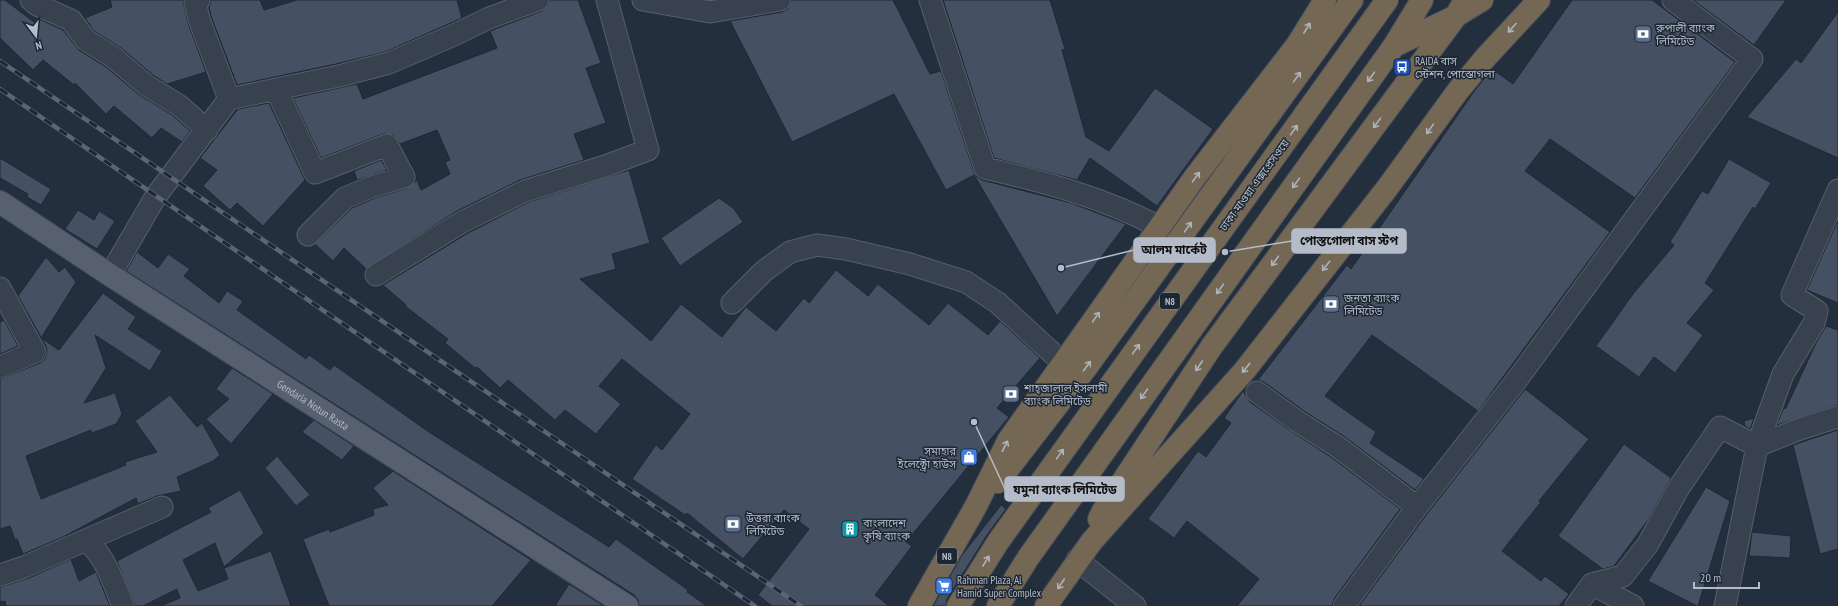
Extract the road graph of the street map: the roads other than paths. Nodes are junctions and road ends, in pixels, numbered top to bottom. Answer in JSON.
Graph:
{"nodes":[{"id":1,"x":31,"y":0,"type":"edge"},
{"id":2,"x":199,"y":0,"type":"edge"},
{"id":3,"x":538,"y":0,"type":"edge"},
{"id":4,"x":607,"y":0,"type":"edge"},
{"id":5,"x":643,"y":0,"type":"edge"},
{"id":6,"x":780,"y":0,"type":"edge"},
{"id":7,"x":930,"y":0,"type":"edge"},
{"id":8,"x":1325,"y":0,"type":"edge"},
{"id":9,"x":1352,"y":0,"type":"edge"},
{"id":10,"x":1387,"y":0,"type":"edge"},
{"id":11,"x":1422,"y":0,"type":"edge"},
{"id":12,"x":1482,"y":0,"type":"edge"},
{"id":13,"x":1539,"y":0,"type":"edge"},
{"id":14,"x":1673,"y":0,"type":"edge"},
{"id":15,"x":1460,"y":8,"type":"edge"},
{"id":16,"x":1394,"y":46,"type":"junction"},
{"id":17,"x":276,"y":89,"type":"junction"},
{"id":18,"x":229,"y":99,"type":"junction"},
{"id":19,"x":207,"y":130,"type":"junction"},
{"id":20,"x":1838,"y":190,"type":"edge"},
{"id":21,"x":0,"y":202,"type":"edge"},
{"id":22,"x":1159,"y":227,"type":"junction"},
{"id":23,"x":308,"y":235,"type":"dead end"},
{"id":24,"x":110,"y":275,"type":"junction"},
{"id":25,"x":376,"y":275,"type":"dead end"},
{"id":26,"x":0,"y":288,"type":"edge"},
{"id":27,"x":732,"y":303,"type":"dead end"},
{"id":28,"x":1063,"y":363,"type":"junction"},
{"id":29,"x":0,"y":367,"type":"edge"},
{"id":30,"x":1257,"y":392,"type":"dead end"},
{"id":31,"x":1838,"y":417,"type":"edge"},
{"id":32,"x":1757,"y":446,"type":"junction"},
{"id":33,"x":976,"y":506,"type":"junction"},
{"id":34,"x":162,"y":507,"type":"dead end"},
{"id":35,"x":1417,"y":507,"type":"junction"},
{"id":36,"x":86,"y":540,"type":"junction"},
{"id":37,"x":1092,"y":541,"type":"junction"},
{"id":38,"x":1077,"y":560,"type":"junction"},
{"id":39,"x":0,"y":575,"type":"edge"},
{"id":40,"x":1592,"y":584,"type":"junction"},
{"id":41,"x":123,"y":606,"type":"edge"},
{"id":42,"x":628,"y":606,"type":"edge"},
{"id":43,"x":919,"y":606,"type":"edge"},
{"id":44,"x":958,"y":606,"type":"edge"},
{"id":45,"x":998,"y":606,"type":"edge"},
{"id":46,"x":1046,"y":606,"type":"edge"},
{"id":47,"x":1135,"y":606,"type":"edge"},
{"id":48,"x":1344,"y":606,"type":"edge"},
{"id":49,"x":1576,"y":606,"type":"edge"},
{"id":50,"x":1633,"y":606,"type":"edge"},
{"id":51,"x":1725,"y":606,"type":"edge"}],
"edges":[{"from":1,"to":19,"type":"street"},
{"from":2,"to":18,"type":"street"},
{"from":3,"to":17,"type":"street"},
{"from":4,"to":25,"type":"street"},
{"from":5,"to":6,"type":"street"},
{"from":7,"to":22,"type":"street"},
{"from":22,"to":8,"type":"highway","number":"N8","one_way":true},
{"from":33,"to":9,"type":"highway","one_way":true},
{"from":44,"to":10,"type":"highway","name":"ঢাকা-মাওয়া এক্সপ্রেসওয়ে","number":"N8","one_way":true},
{"from":11,"to":16,"type":"highway"},
{"from":12,"to":15,"type":"highway"},
{"from":13,"to":37,"type":"highway","one_way":true},
{"from":14,"to":35,"type":"street"},
{"from":15,"to":16,"type":"highway"},
{"from":15,"to":37,"type":"highway","one_way":true},
{"from":16,"to":45,"type":"highway","one_way":true},
{"from":17,"to":18,"type":"street"},
{"from":17,"to":23,"type":"street"},
{"from":18,"to":19,"type":"street"},
{"from":19,"to":24,"type":"street"},
{"from":20,"to":32,"type":"street"},
{"from":21,"to":24,"type":"main road","name":"Gendaria Notun Rasta"},
{"from":28,"to":22,"type":"highway","number":"N8","one_way":true},
{"from":24,"to":42,"type":"main road","name":"Gendaria Notun Rasta"},
{"from":26,"to":29,"type":"street"},
{"from":27,"to":28,"type":"street"},
{"from":33,"to":28,"type":"highway","number":"N8","one_way":true},
{"from":30,"to":35,"type":"street"},
{"from":31,"to":32,"type":"street"},
{"from":32,"to":40,"type":"street"},
{"from":32,"to":51,"type":"street"},
{"from":33,"to":43,"type":"highway","number":"N8"},
{"from":34,"to":36,"type":"street"},
{"from":35,"to":48,"type":"street"},
{"from":36,"to":39,"type":"street"},
{"from":36,"to":41,"type":"street"},
{"from":37,"to":38,"type":"highway"},
{"from":38,"to":46,"type":"highway","one_way":true},
{"from":38,"to":47,"type":"street"},
{"from":40,"to":49,"type":"street"},
{"from":40,"to":50,"type":"street"}]}
